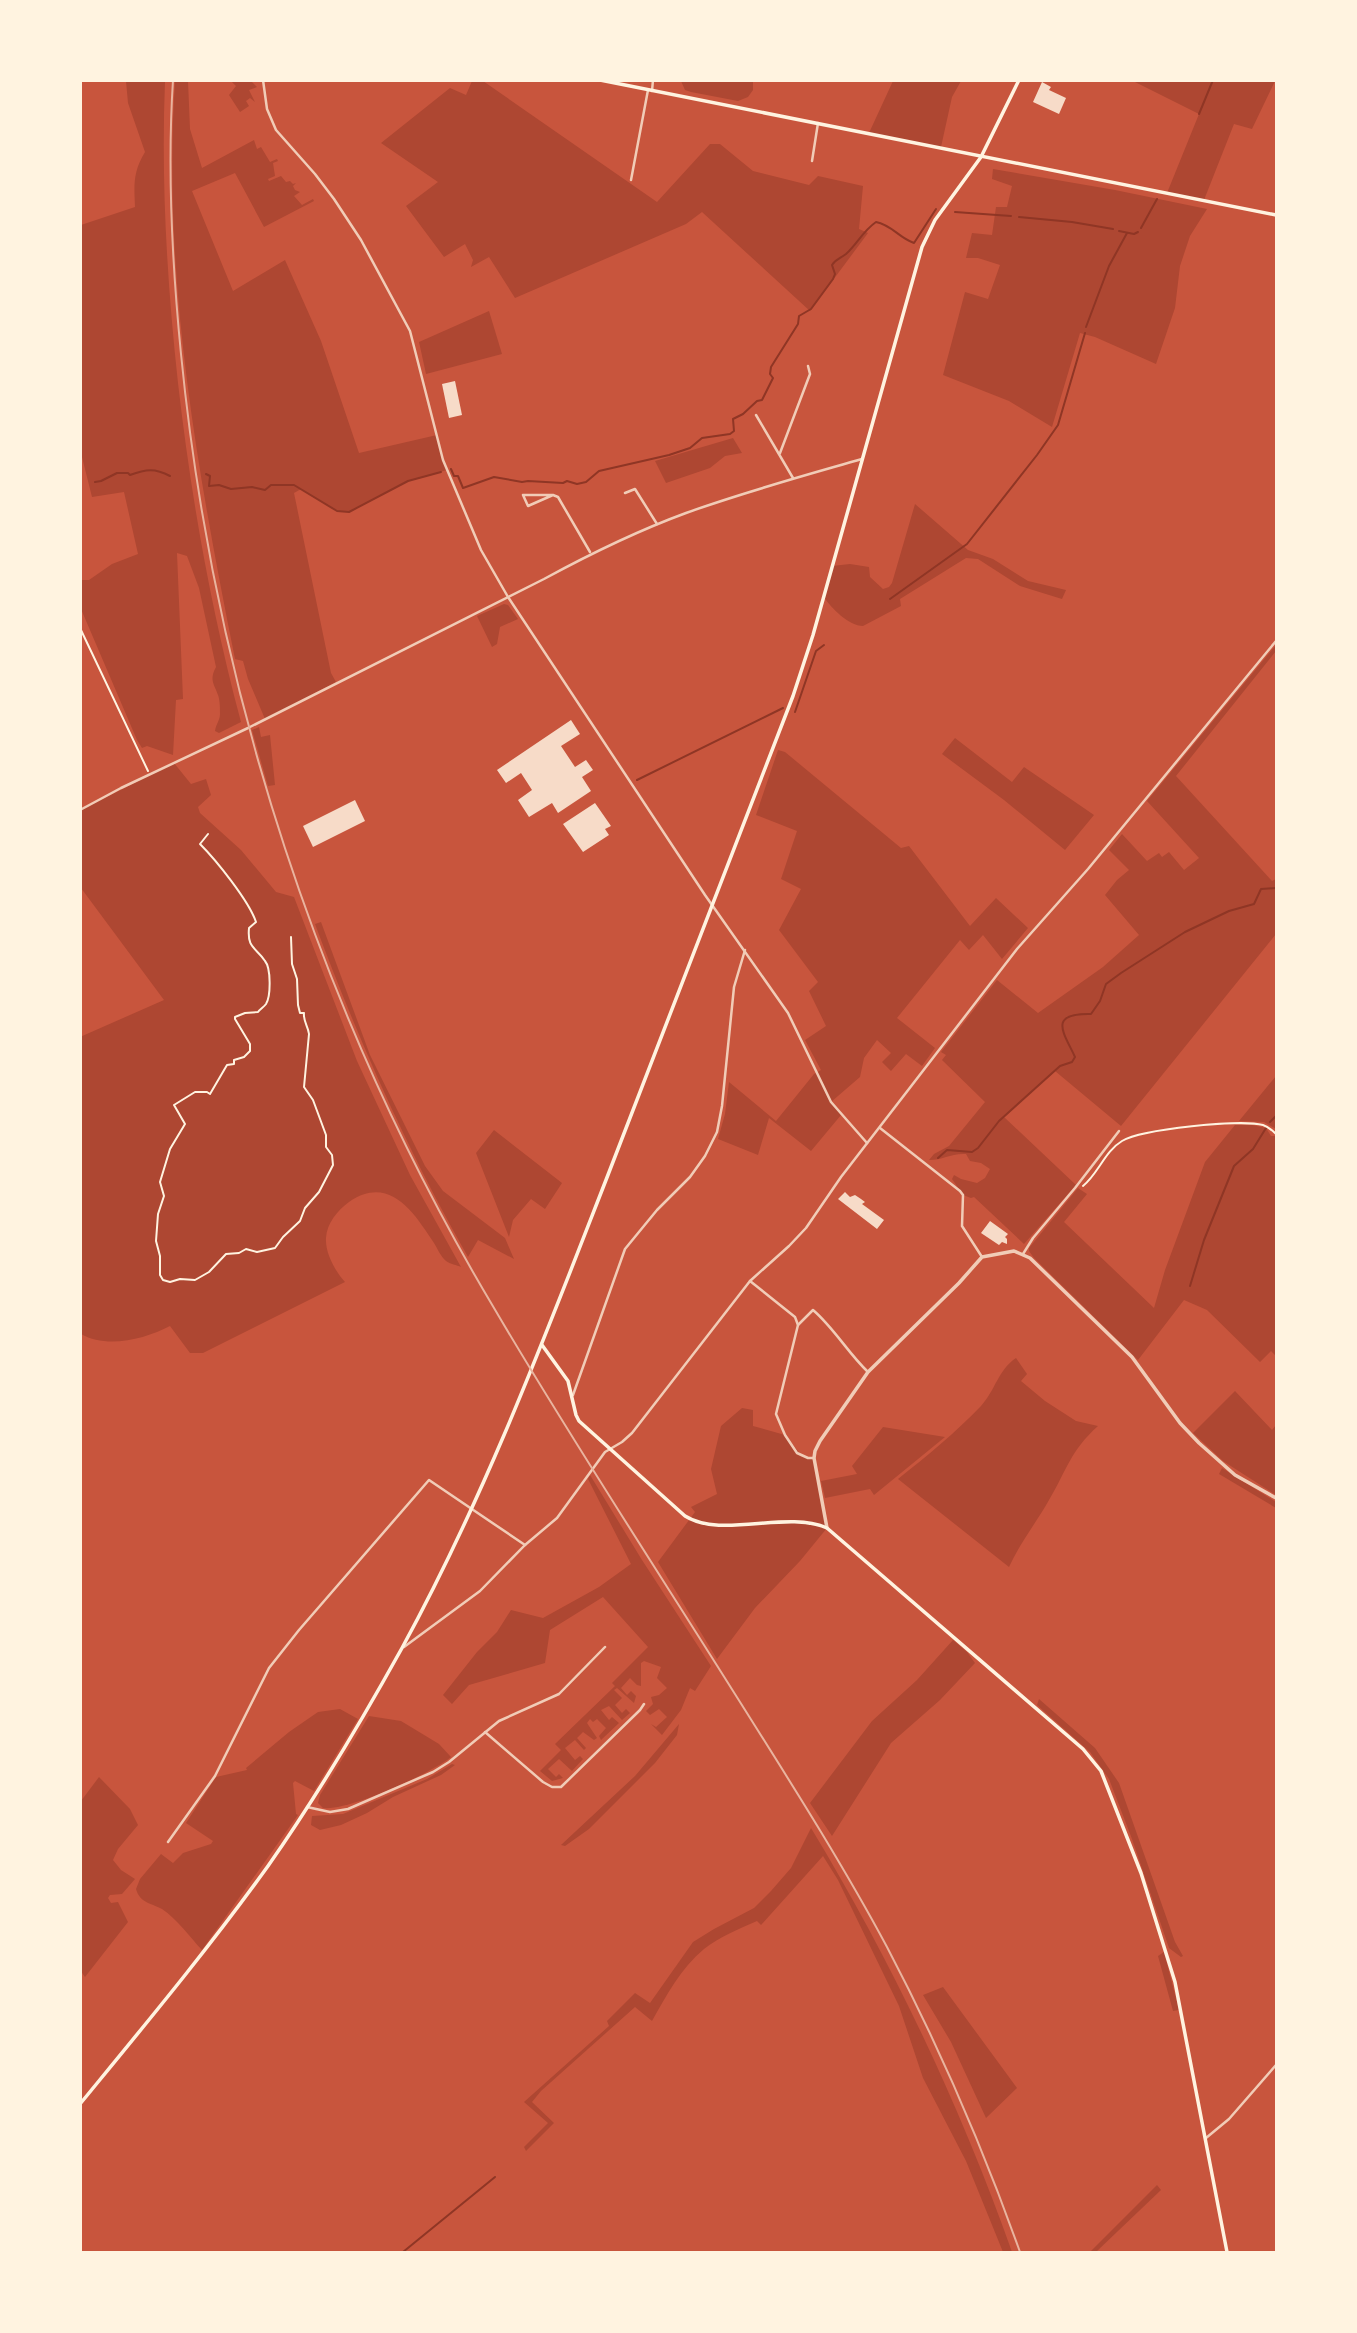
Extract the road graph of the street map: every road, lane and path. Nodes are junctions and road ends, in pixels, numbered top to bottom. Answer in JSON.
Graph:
{"nodes":[{"id":1,"x":263,"y":80,"type":"edge"},
{"id":2,"x":600,"y":80,"type":"edge"},
{"id":3,"x":653,"y":80,"type":"edge"},
{"id":4,"x":1019,"y":80,"type":"edge"},
{"id":5,"x":650,"y":91,"type":"junction"},
{"id":6,"x":818,"y":123,"type":"junction"},
{"id":7,"x":981,"y":157,"type":"junction"},
{"id":8,"x":812,"y":161,"type":"dead end"},
{"id":9,"x":631,"y":180,"type":"dead end"},
{"id":10,"x":1276,"y":215,"type":"edge"},
{"id":11,"x":808,"y":366,"type":"dead end"},
{"id":12,"x":756,"y":415,"type":"dead end"},
{"id":13,"x":780,"y":453,"type":"junction"},
{"id":14,"x":862,"y":459,"type":"junction"},
{"id":15,"x":793,"y":478,"type":"junction"},
{"id":16,"x":625,"y":493,"type":"dead end"},
{"id":17,"x":554,"y":495,"type":"junction"},
{"id":18,"x":657,"y":525,"type":"junction"},
{"id":19,"x":591,"y":554,"type":"junction"},
{"id":20,"x":508,"y":597,"type":"junction"},
{"id":21,"x":80,"y":628,"type":"edge"},
{"id":22,"x":1276,"y":641,"type":"edge"},
{"id":23,"x":150,"y":775,"type":"junction"},
{"id":24,"x":80,"y":810,"type":"edge"},
{"id":25,"x":208,"y":834,"type":"dead end"},
{"id":26,"x":713,"y":904,"type":"junction"},
{"id":27,"x":291,"y":937,"type":"dead end"},
{"id":28,"x":745,"y":950,"type":"junction"},
{"id":29,"x":880,"y":1128,"type":"junction"},
{"id":30,"x":1119,"y":1131,"type":"dead end"},
{"id":31,"x":1276,"y":1134,"type":"edge"},
{"id":32,"x":867,"y":1143,"type":"junction"},
{"id":33,"x":1075,"y":1188,"type":"junction"},
{"id":34,"x":1023,"y":1254,"type":"junction"},
{"id":35,"x":982,"y":1257,"type":"junction"},
{"id":36,"x":750,"y":1281,"type":"junction"},
{"id":37,"x":798,"y":1325,"type":"junction"},
{"id":38,"x":542,"y":1345,"type":"junction"},
{"id":39,"x":869,"y":1372,"type":"junction"},
{"id":40,"x":572,"y":1396,"type":"junction"},
{"id":41,"x":609,"y":1448,"type":"junction"},
{"id":42,"x":814,"y":1458,"type":"junction"},
{"id":43,"x":1276,"y":1498,"type":"edge"},
{"id":44,"x":471,"y":1510,"type":"junction"},
{"id":45,"x":827,"y":1528,"type":"junction"},
{"id":46,"x":525,"y":1545,"type":"junction"},
{"id":47,"x":605,"y":1647,"type":"dead end"},
{"id":48,"x":401,"y":1649,"type":"junction"},
{"id":49,"x":644,"y":1704,"type":"dead end"},
{"id":50,"x":485,"y":1732,"type":"junction"},
{"id":51,"x":307,"y":1807,"type":"junction"},
{"id":52,"x":169,"y":1842,"type":"dead end"},
{"id":53,"x":1276,"y":2065,"type":"edge"},
{"id":54,"x":80,"y":2104,"type":"edge"},
{"id":55,"x":1206,"y":2138,"type":"junction"},
{"id":56,"x":1227,"y":2252,"type":"edge"}],
"edges":[{"from":1,"to":20,"type":"street"},
{"from":2,"to":5,"type":"main road"},
{"from":3,"to":5,"type":"street"},
{"from":4,"to":7,"type":"main road"},
{"from":5,"to":6,"type":"main road"},
{"from":5,"to":9,"type":"street"},
{"from":6,"to":7,"type":"main road"},
{"from":6,"to":8,"type":"street"},
{"from":7,"to":10,"type":"main road"},
{"from":7,"to":14,"type":"main road"},
{"from":11,"to":13,"type":"street"},
{"from":12,"to":13,"type":"street"},
{"from":13,"to":15,"type":"street"},
{"from":14,"to":15,"type":"street"},
{"from":14,"to":26,"type":"main road"},
{"from":15,"to":18,"type":"street"},
{"from":16,"to":18,"type":"street"},
{"from":17,"to":17,"type":"street"},
{"from":17,"to":19,"type":"street"},
{"from":18,"to":19,"type":"street"},
{"from":19,"to":20,"type":"street"},
{"from":20,"to":23,"type":"street"},
{"from":20,"to":26,"type":"street"},
{"from":21,"to":23,"type":"path"},
{"from":22,"to":29,"type":"street"},
{"from":23,"to":24,"type":"street"},
{"from":25,"to":27,"type":"path"},
{"from":26,"to":28,"type":"street"},
{"from":26,"to":38,"type":"main road"},
{"from":28,"to":32,"type":"street"},
{"from":28,"to":40,"type":"street"},
{"from":29,"to":32,"type":"street"},
{"from":29,"to":35,"type":"street"},
{"from":30,"to":33,"type":"street"},
{"from":31,"to":33,"type":"path"},
{"from":32,"to":36,"type":"street"},
{"from":33,"to":34,"type":"street"},
{"from":34,"to":35,"type":"street"},
{"from":34,"to":43,"type":"street"},
{"from":35,"to":39,"type":"street"},
{"from":36,"to":37,"type":"street"},
{"from":36,"to":41,"type":"street"},
{"from":37,"to":39,"type":"street"},
{"from":37,"to":42,"type":"street"},
{"from":38,"to":40,"type":"main road"},
{"from":38,"to":44,"type":"main road"},
{"from":39,"to":42,"type":"street"},
{"from":40,"to":41,"type":"main road"},
{"from":41,"to":45,"type":"main road"},
{"from":41,"to":46,"type":"street"},
{"from":42,"to":45,"type":"street"},
{"from":44,"to":46,"type":"street"},
{"from":44,"to":48,"type":"main road"},
{"from":44,"to":52,"type":"street"},
{"from":45,"to":55,"type":"main road"},
{"from":46,"to":48,"type":"street"},
{"from":47,"to":50,"type":"street"},
{"from":48,"to":51,"type":"main road"},
{"from":49,"to":50,"type":"street"},
{"from":50,"to":51,"type":"street"},
{"from":51,"to":54,"type":"main road"},
{"from":53,"to":55,"type":"street"},
{"from":55,"to":56,"type":"main road"}]}
